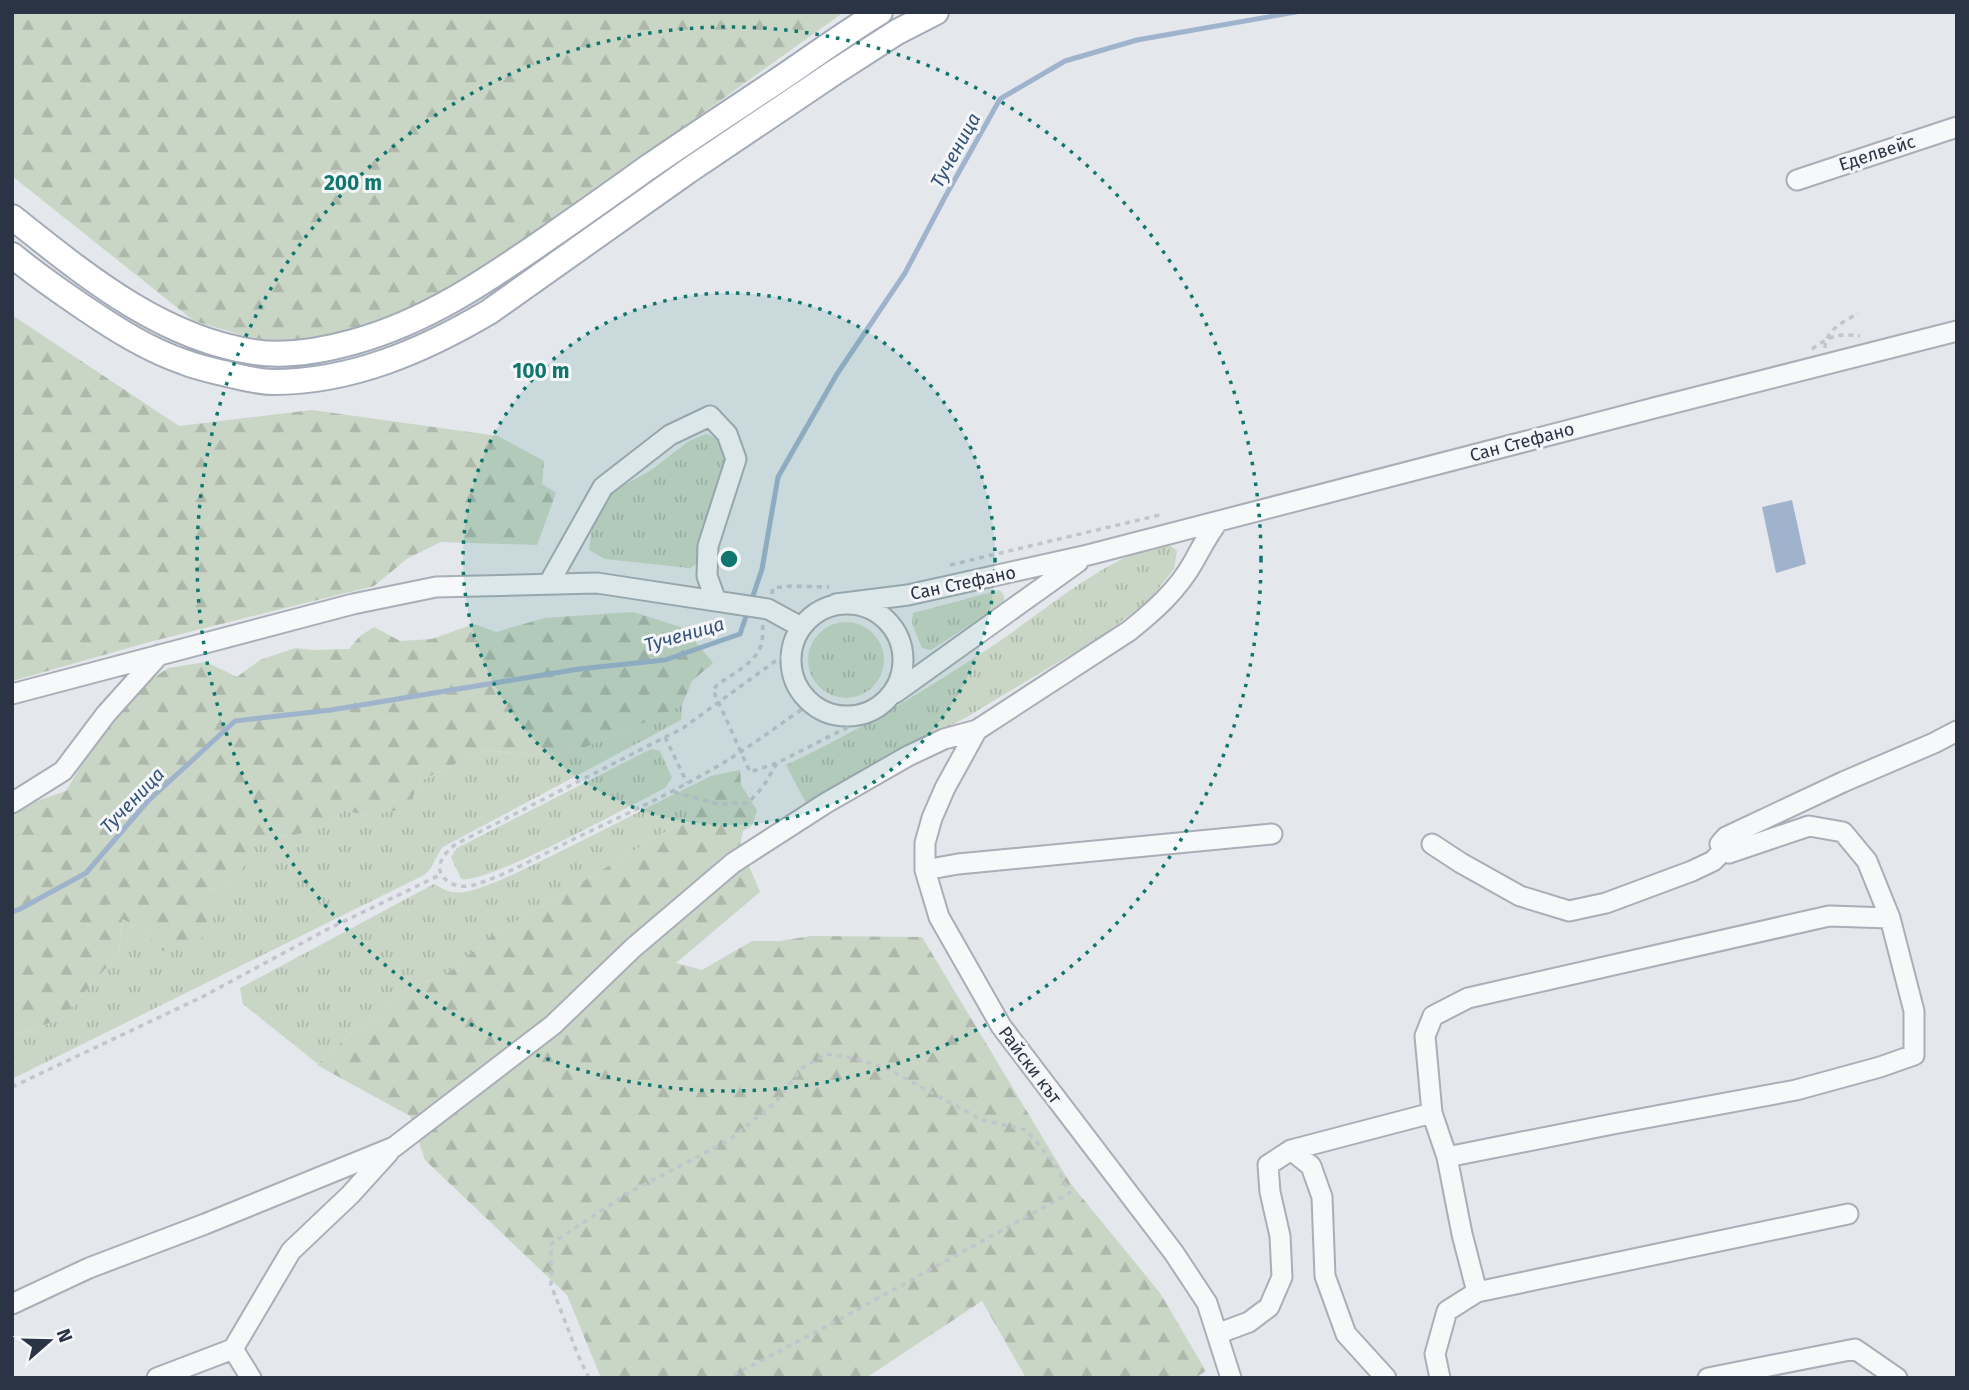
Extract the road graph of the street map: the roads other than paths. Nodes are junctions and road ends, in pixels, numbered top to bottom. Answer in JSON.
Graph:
{"nodes":[{"id":1,"x":880,"y":12,"type":"edge"},
{"id":2,"x":936,"y":12,"type":"edge"},
{"id":3,"x":1957,"y":127,"type":"edge"},
{"id":4,"x":1797,"y":180,"type":"dead end"},
{"id":5,"x":12,"y":217,"type":"edge"},
{"id":6,"x":12,"y":255,"type":"edge"},
{"id":7,"x":1957,"y":331,"type":"edge"},
{"id":8,"x":1217,"y":523,"type":"junction"},
{"id":9,"x":1088,"y":555,"type":"junction"},
{"id":10,"x":549,"y":583,"type":"junction"},
{"id":11,"x":833,"y":596,"type":"junction"},
{"id":12,"x":716,"y":601,"type":"junction"},
{"id":13,"x":801,"y":627,"type":"junction"},
{"id":14,"x":159,"y":655,"type":"junction"},
{"id":15,"x":12,"y":694,"type":"edge"},
{"id":16,"x":893,"y":694,"type":"junction"},
{"id":17,"x":977,"y":730,"type":"junction"},
{"id":18,"x":1957,"y":732,"type":"edge"},
{"id":19,"x":12,"y":803,"type":"edge"},
{"id":20,"x":1272,"y":834,"type":"dead end"},
{"id":21,"x":1432,"y":844,"type":"dead end"},
{"id":22,"x":1723,"y":851,"type":"junction"},
{"id":23,"x":925,"y":870,"type":"junction"},
{"id":24,"x":1890,"y":918,"type":"junction"},
{"id":25,"x":1432,"y":1113,"type":"junction"},
{"id":26,"x":394,"y":1147,"type":"junction"},
{"id":27,"x":1291,"y":1150,"type":"junction"},
{"id":28,"x":1447,"y":1157,"type":"junction"},
{"id":29,"x":1848,"y":1214,"type":"dead end"},
{"id":30,"x":1477,"y":1292,"type":"junction"},
{"id":31,"x":12,"y":1304,"type":"edge"},
{"id":32,"x":1217,"y":1334,"type":"junction"},
{"id":33,"x":233,"y":1349,"type":"junction"},
{"id":34,"x":157,"y":1378,"type":"edge"},
{"id":35,"x":251,"y":1378,"type":"edge"},
{"id":36,"x":1231,"y":1378,"type":"edge"},
{"id":37,"x":1386,"y":1378,"type":"edge"},
{"id":38,"x":1440,"y":1378,"type":"edge"},
{"id":39,"x":1708,"y":1378,"type":"edge"},
{"id":40,"x":1897,"y":1378,"type":"edge"}],
"edges":[{"from":1,"to":5,"type":"main road"},
{"from":2,"to":6,"type":"main road"},
{"from":3,"to":4,"type":"street","name":"Еделвейс"},
{"from":7,"to":8,"type":"street","name":"Сан Стефано"},
{"from":8,"to":9,"type":"street","name":"Сан Стефано"},
{"from":8,"to":17,"type":"street"},
{"from":9,"to":11,"type":"street","name":"Сан Стефано"},
{"from":9,"to":16,"type":"street","name":"Сан Стефано"},
{"from":10,"to":12,"type":"street"},
{"from":10,"to":12,"type":"street"},
{"from":10,"to":14,"type":"street"},
{"from":11,"to":13,"type":"street"},
{"from":11,"to":16,"type":"street"},
{"from":12,"to":13,"type":"street"},
{"from":13,"to":16,"type":"street"},
{"from":14,"to":15,"type":"street"},
{"from":14,"to":19,"type":"street"},
{"from":17,"to":23,"type":"street","name":"Райски кът"},
{"from":17,"to":26,"type":"street"},
{"from":18,"to":22,"type":"street"},
{"from":20,"to":23,"type":"street"},
{"from":21,"to":22,"type":"street"},
{"from":22,"to":24,"type":"street"},
{"from":23,"to":32,"type":"street","name":"Райски кът"},
{"from":24,"to":25,"type":"street"},
{"from":24,"to":28,"type":"street"},
{"from":25,"to":27,"type":"street"},
{"from":25,"to":28,"type":"street"},
{"from":26,"to":31,"type":"street"},
{"from":26,"to":33,"type":"street"},
{"from":27,"to":32,"type":"street"},
{"from":27,"to":37,"type":"street"},
{"from":28,"to":30,"type":"street"},
{"from":29,"to":30,"type":"street"},
{"from":30,"to":38,"type":"street"},
{"from":32,"to":36,"type":"street","name":"Райски кът"},
{"from":33,"to":34,"type":"street"},
{"from":33,"to":35,"type":"street"},
{"from":39,"to":40,"type":"street"}]}
